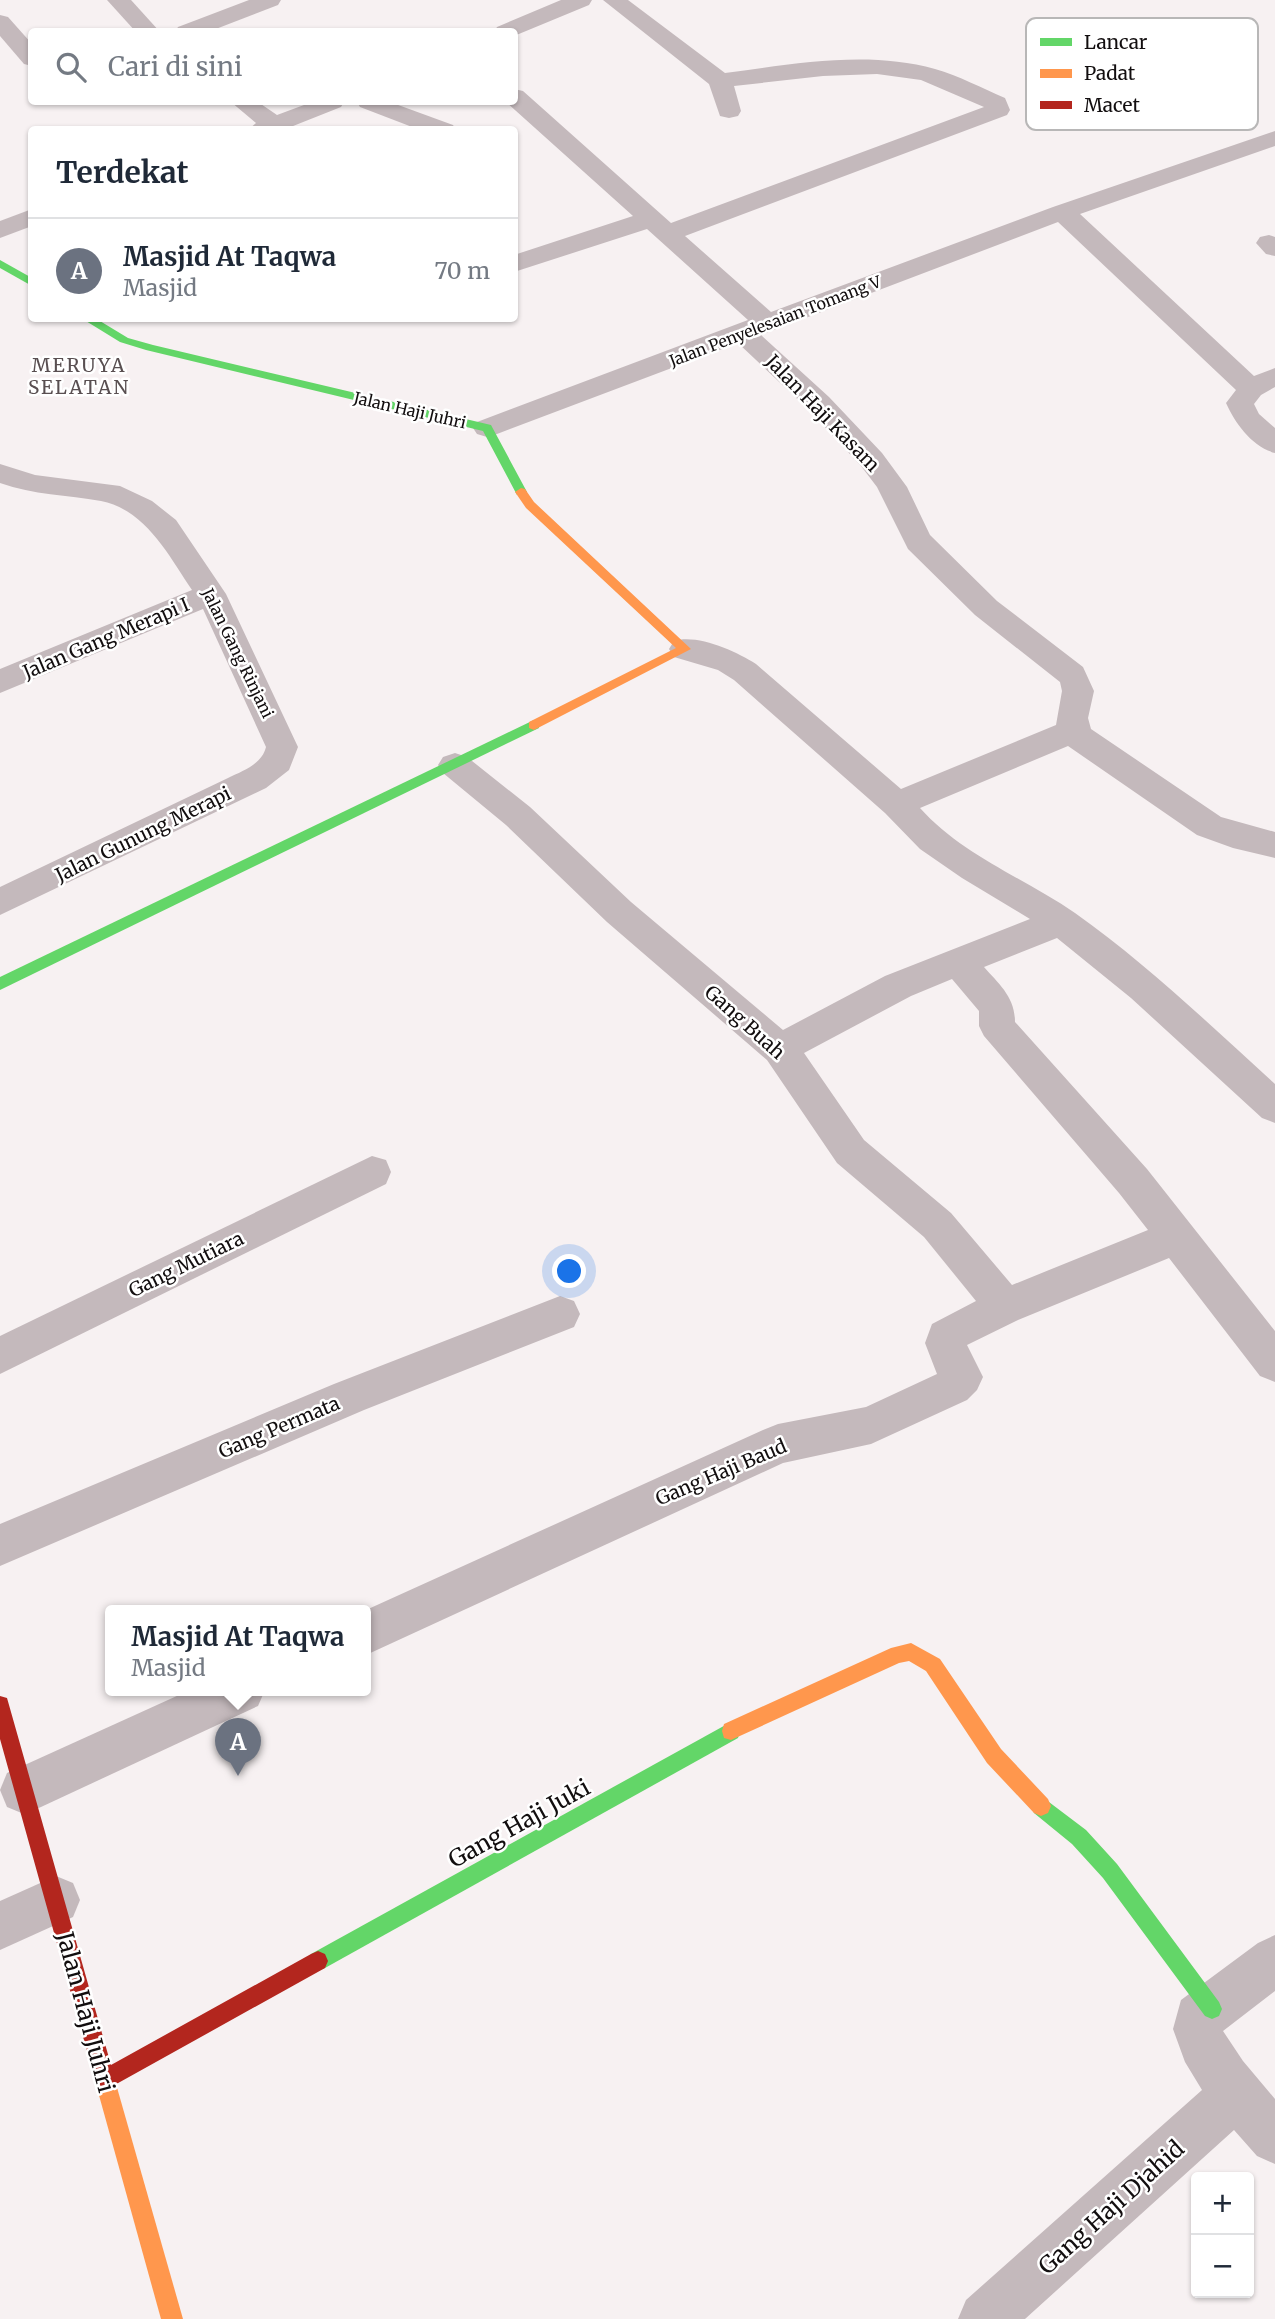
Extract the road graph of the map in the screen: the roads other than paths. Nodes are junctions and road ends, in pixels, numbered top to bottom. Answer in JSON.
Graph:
{"nodes":[{"id":1,"x":118,"y":0,"type":"edge"},
{"id":2,"x":270,"y":0,"type":"edge"},
{"id":3,"x":581,"y":0,"type":"edge"},
{"id":4,"x":614,"y":0,"type":"edge"},
{"id":5,"x":0,"y":22,"type":"edge"},
{"id":6,"x":145,"y":28,"type":"edge"},
{"id":7,"x":196,"y":28,"type":"edge"},
{"id":8,"x":514,"y":28,"type":"edge"},
{"id":9,"x":28,"y":55,"type":"edge"},
{"id":10,"x":720,"y":81,"type":"junction"},
{"id":11,"x":518,"y":99,"type":"edge"},
{"id":12,"x":246,"y":105,"type":"edge"},
{"id":13,"x":323,"y":105,"type":"edge"},
{"id":14,"x":377,"y":105,"type":"edge"},
{"id":15,"x":729,"y":111,"type":"dead end"},
{"id":16,"x":547,"y":124,"type":"junction"},
{"id":17,"x":266,"y":126,"type":"edge"},
{"id":18,"x":270,"y":126,"type":"edge"},
{"id":19,"x":433,"y":126,"type":"edge"},
{"id":20,"x":518,"y":132,"type":"edge"},
{"id":21,"x":1275,"y":138,"type":"edge"},
{"id":22,"x":1062,"y":212,"type":"junction"},
{"id":23,"x":28,"y":220,"type":"edge"},
{"id":24,"x":661,"y":225,"type":"junction"},
{"id":25,"x":0,"y":230,"type":"edge"},
{"id":26,"x":0,"y":263,"type":"edge"},
{"id":27,"x":518,"y":263,"type":"edge"},
{"id":28,"x":28,"y":280,"type":"edge"},
{"id":29,"x":93,"y":322,"type":"edge"},
{"id":30,"x":756,"y":329,"type":"junction"},
{"id":31,"x":1263,"y":382,"type":"edge"},
{"id":32,"x":487,"y":428,"type":"junction"},
{"id":33,"x":1275,"y":444,"type":"edge"},
{"id":34,"x":0,"y":473,"type":"edge"},
{"id":35,"x":31,"y":484,"type":"junction"},
{"id":36,"x":0,"y":497,"type":"edge"},
{"id":37,"x":211,"y":594,"type":"junction"},
{"id":38,"x":685,"y":649,"type":"junction"},
{"id":39,"x":0,"y":682,"type":"edge"},
{"id":40,"x":1074,"y":731,"type":"junction"},
{"id":41,"x":281,"y":758,"type":"joint"},
{"id":42,"x":455,"y":765,"type":"junction"},
{"id":43,"x":897,"y":804,"type":"junction"},
{"id":44,"x":1275,"y":845,"type":"edge"},
{"id":45,"x":0,"y":902,"type":"edge"},
{"id":46,"x":1060,"y":922,"type":"junction"},
{"id":47,"x":958,"y":962,"type":"junction"},
{"id":48,"x":0,"y":984,"type":"edge"},
{"id":49,"x":779,"y":1049,"type":"junction"},
{"id":50,"x":1275,"y":1107,"type":"edge"},
{"id":51,"x":372,"y":1172,"type":"dead end"},
{"id":52,"x":1176,"y":1237,"type":"junction"},
{"id":53,"x":1004,"y":1307,"type":"junction"},
{"id":54,"x":561,"y":1314,"type":"dead end"},
{"id":55,"x":0,"y":1356,"type":"edge"},
{"id":56,"x":1275,"y":1363,"type":"edge"},
{"id":57,"x":0,"y":1545,"type":"edge"},
{"id":58,"x":371,"y":1631,"type":"edge"},
{"id":59,"x":229,"y":1696,"type":"edge"},
{"id":60,"x":0,"y":1705,"type":"edge"},
{"id":61,"x":24,"y":1790,"type":"junction"},
{"id":62,"x":56,"y":1900,"type":"junction"},
{"id":63,"x":0,"y":1926,"type":"edge"},
{"id":64,"x":1275,"y":1960,"type":"edge"},
{"id":65,"x":1212,"y":2009,"type":"junction"},
{"id":66,"x":104,"y":2080,"type":"junction"},
{"id":67,"x":1237,"y":2093,"type":"junction"},
{"id":68,"x":1275,"y":2138,"type":"edge"},
{"id":69,"x":172,"y":2319,"type":"edge"},
{"id":70,"x":985,"y":2319,"type":"edge"}],
"edges":[{"from":1,"to":6,"type":"street"},
{"from":2,"to":7,"type":"street"},
{"from":3,"to":8,"type":"street"},
{"from":4,"to":10,"type":"street"},
{"from":5,"to":9,"type":"street"},
{"from":10,"to":15,"type":"street"},
{"from":10,"to":24,"type":"street"},
{"from":11,"to":16,"type":"street","name":"Jalan Haji Kasam"},
{"from":12,"to":17,"type":"street"},
{"from":13,"to":18,"type":"street"},
{"from":14,"to":19,"type":"street"},
{"from":16,"to":20,"type":"street"},
{"from":16,"to":24,"type":"street","name":"Jalan Haji Kasam"},
{"from":21,"to":22,"type":"street","name":"Jalan Penyelesaian Tomang V"},
{"from":22,"to":30,"type":"street","name":"Jalan Penyelesaian Tomang V"},
{"from":22,"to":31,"type":"street"},
{"from":23,"to":25,"type":"street"},
{"from":24,"to":27,"type":"street"},
{"from":24,"to":30,"type":"street","name":"Jalan Haji Kasam"},
{"from":26,"to":28,"type":"street"},
{"from":29,"to":32,"type":"street","name":"Jalan Haji Juhri"},
{"from":30,"to":32,"type":"street","name":"Jalan Penyelesaian Tomang V"},
{"from":30,"to":40,"type":"street","name":"Jalan Haji Kasam"},
{"from":31,"to":33,"type":"street"},
{"from":32,"to":38,"type":"street","name":"Jalan Haji Juhri"},
{"from":34,"to":35,"type":"street","name":"Jalan Gang Rinjani"},
{"from":35,"to":36,"type":"street"},
{"from":35,"to":37,"type":"street","name":"Jalan Gang Rinjani"},
{"from":37,"to":39,"type":"street","name":"Jalan Gang Merapi I"},
{"from":37,"to":41,"type":"street","name":"Jalan Gang Rinjani"},
{"from":38,"to":42,"type":"street"},
{"from":38,"to":43,"type":"street"},
{"from":40,"to":43,"type":"street"},
{"from":40,"to":44,"type":"street"},
{"from":41,"to":45,"type":"street","name":"Jalan Gunung Merapi"},
{"from":42,"to":48,"type":"street"},
{"from":42,"to":49,"type":"street","name":"Gang Buah"},
{"from":43,"to":46,"type":"street"},
{"from":46,"to":47,"type":"street"},
{"from":46,"to":50,"type":"street"},
{"from":47,"to":49,"type":"street"},
{"from":47,"to":52,"type":"street"},
{"from":49,"to":53,"type":"street","name":"Gang Buah"},
{"from":51,"to":55,"type":"street","name":"Gang Mutiara"},
{"from":52,"to":53,"type":"street","name":"Gang Haji Baud"},
{"from":52,"to":56,"type":"street"},
{"from":53,"to":58,"type":"street","name":"Gang Haji Baud"},
{"from":54,"to":57,"type":"street","name":"Gang Permata"},
{"from":59,"to":61,"type":"street"},
{"from":60,"to":61,"type":"street","name":"Jalan Haji Juhri"},
{"from":61,"to":62,"type":"street","name":"Jalan Haji Juhri"},
{"from":62,"to":63,"type":"street"},
{"from":62,"to":66,"type":"street","name":"Jalan Haji Juhri"},
{"from":64,"to":65,"type":"street"},
{"from":65,"to":66,"type":"street","name":"Gang Haji Juki"},
{"from":65,"to":67,"type":"street"},
{"from":66,"to":69,"type":"street","name":"Jalan Haji Juhri"},
{"from":67,"to":68,"type":"street"},
{"from":67,"to":70,"type":"street","name":"Gang Haji Djahid"}]}
